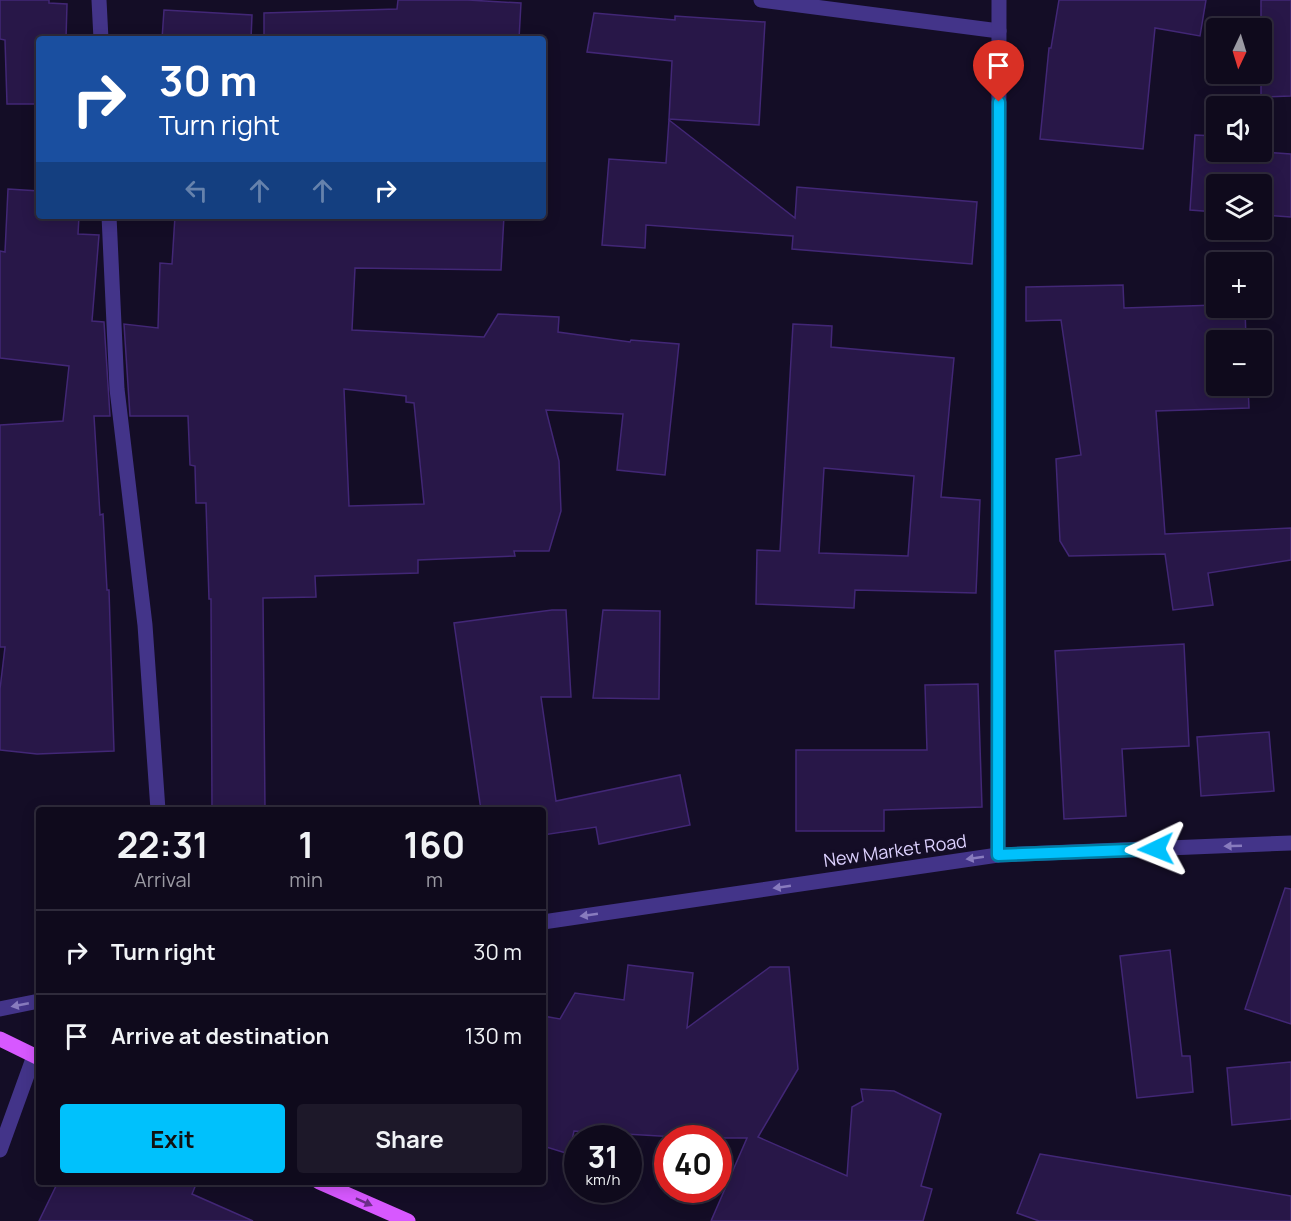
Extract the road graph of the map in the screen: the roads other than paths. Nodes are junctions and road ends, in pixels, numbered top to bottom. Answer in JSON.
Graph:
{"nodes":[{"id":1,"x":99,"y":0,"type":"edge"},
{"id":2,"x":761,"y":0,"type":"edge"},
{"id":3,"x":999,"y":0,"type":"edge"},
{"id":4,"x":999,"y":31,"type":"junction"},
{"id":5,"x":101,"y":36,"type":"edge"},
{"id":6,"x":109,"y":219,"type":"edge"},
{"id":7,"x":158,"y":807,"type":"edge"},
{"id":8,"x":1291,"y":843,"type":"edge"},
{"id":9,"x":998,"y":855,"type":"junction"},
{"id":10,"x":546,"y":922,"type":"edge"},
{"id":11,"x":36,"y":1002,"type":"edge"},
{"id":12,"x":0,"y":1009,"type":"edge"},
{"id":13,"x":0,"y":1039,"type":"edge"},
{"id":14,"x":36,"y":1057,"type":"edge"},
{"id":15,"x":36,"y":1060,"type":"edge"},
{"id":16,"x":0,"y":1150,"type":"edge"},
{"id":17,"x":327,"y":1185,"type":"edge"},
{"id":18,"x":408,"y":1221,"type":"edge"}],
"edges":[{"from":1,"to":5,"type":"street"},
{"from":2,"to":4,"type":"street"},
{"from":3,"to":4,"type":"street"},
{"from":4,"to":9,"type":"street"},
{"from":6,"to":7,"type":"street"},
{"from":8,"to":9,"type":"street","name":"New Market Road","one_way":true},
{"from":9,"to":10,"type":"street","name":"New Market Road","one_way":true},
{"from":11,"to":12,"type":"street","one_way":true},
{"from":13,"to":14,"type":"main road"},
{"from":15,"to":16,"type":"street"},
{"from":17,"to":18,"type":"main road","one_way":true}]}
